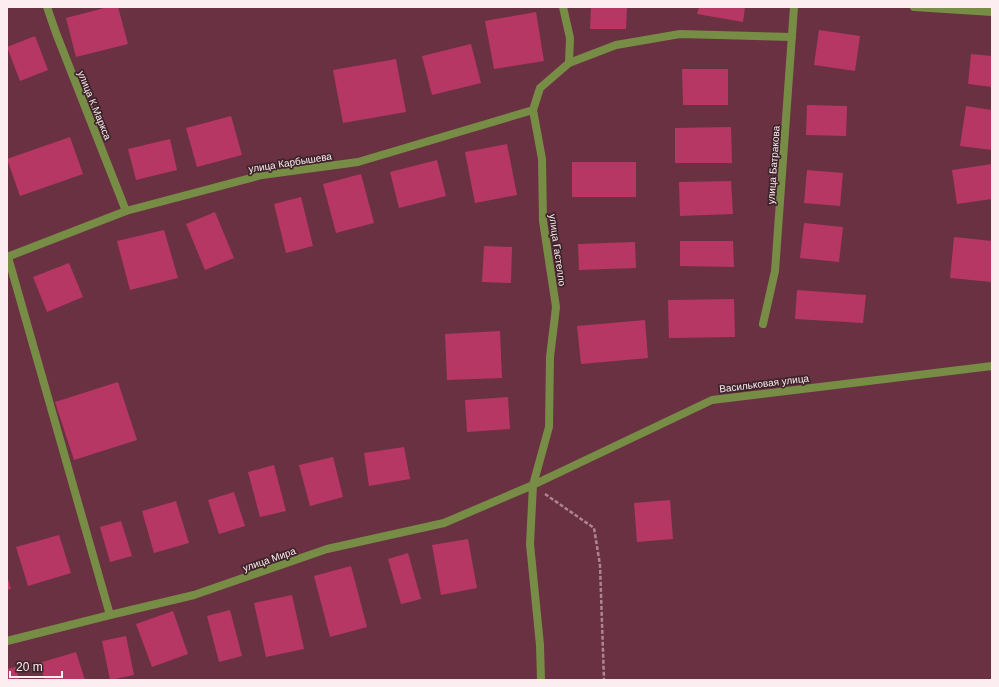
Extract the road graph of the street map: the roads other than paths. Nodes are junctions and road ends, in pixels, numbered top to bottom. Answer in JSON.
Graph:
{"nodes":[{"id":1,"x":47,"y":7,"type":"edge"},
{"id":2,"x":563,"y":7,"type":"edge"},
{"id":3,"x":794,"y":7,"type":"edge"},
{"id":4,"x":914,"y":7,"type":"edge"},
{"id":5,"x":992,"y":12,"type":"edge"},
{"id":6,"x":792,"y":37,"type":"junction"},
{"id":7,"x":569,"y":63,"type":"junction"},
{"id":8,"x":532,"y":110,"type":"junction"},
{"id":9,"x":126,"y":211,"type":"junction"},
{"id":10,"x":7,"y":257,"type":"edge"},
{"id":11,"x":763,"y":324,"type":"dead end"},
{"id":12,"x":992,"y":366,"type":"edge"},
{"id":13,"x":533,"y":485,"type":"junction"},
{"id":14,"x":110,"y":614,"type":"junction"},
{"id":15,"x":7,"y":641,"type":"edge"},
{"id":16,"x":541,"y":680,"type":"edge"}],
"edges":[{"from":1,"to":9,"type":"street","name":"улица К.Маркса"},
{"from":2,"to":7,"type":"street"},
{"from":3,"to":6,"type":"street","name":"улица Батракова"},
{"from":4,"to":5,"type":"street"},
{"from":6,"to":7,"type":"street"},
{"from":6,"to":11,"type":"street","name":"улица Батракова"},
{"from":7,"to":8,"type":"street"},
{"from":8,"to":9,"type":"street","name":"улица Карбышева"},
{"from":8,"to":13,"type":"street","name":"улица Гастелло"},
{"from":9,"to":10,"type":"street","name":"улица Карбышева"},
{"from":10,"to":14,"type":"street"},
{"from":12,"to":13,"type":"street","name":"Васильковая улица"},
{"from":13,"to":14,"type":"street","name":"улица Мира"},
{"from":13,"to":16,"type":"street","name":"улица Гастелло"},
{"from":14,"to":15,"type":"street","name":"улица Мира"}]}
